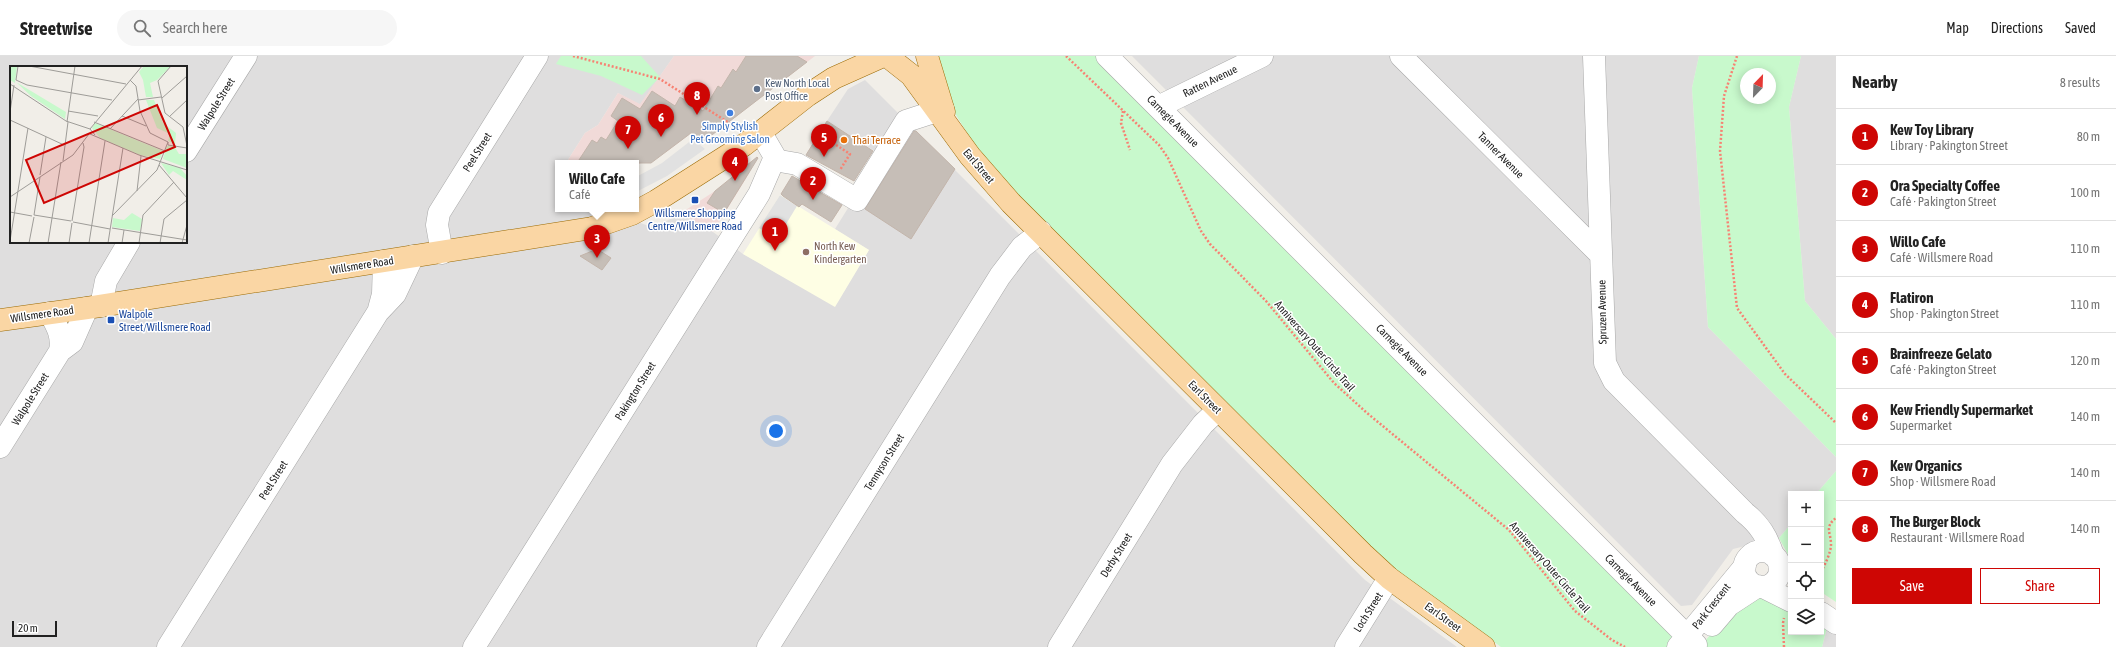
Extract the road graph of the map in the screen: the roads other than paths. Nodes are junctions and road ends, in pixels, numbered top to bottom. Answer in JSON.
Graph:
{"nodes":[{"id":1,"x":246,"y":56,"type":"edge"},
{"id":2,"x":849,"y":56,"type":"edge"},
{"id":3,"x":927,"y":56,"type":"edge"},
{"id":4,"x":1107,"y":56,"type":"edge"},
{"id":5,"x":1262,"y":56,"type":"edge"},
{"id":6,"x":1401,"y":56,"type":"edge"},
{"id":7,"x":1594,"y":56,"type":"edge"},
{"id":8,"x":889,"y":57,"type":"edge"},
{"id":9,"x":530,"y":59,"type":"edge"},
{"id":10,"x":1158,"y":107,"type":"junction"},
{"id":11,"x":942,"y":115,"type":"junction"},
{"id":12,"x":752,"y":133,"type":"junction"},
{"id":13,"x":187,"y":149,"type":"edge"},
{"id":14,"x":774,"y":160,"type":"junction"},
{"id":15,"x":639,"y":210,"type":"edge"},
{"id":16,"x":636,"y":212,"type":"edge"},
{"id":17,"x":1036,"y":228,"type":"junction"},
{"id":18,"x":128,"y":243,"type":"edge"},
{"id":19,"x":442,"y":253,"type":"junction"},
{"id":20,"x":1601,"y":255,"type":"junction"},
{"id":21,"x":413,"y":256,"type":"junction"},
{"id":22,"x":384,"y":261,"type":"junction"},
{"id":23,"x":94,"y":307,"type":"junction"},
{"id":24,"x":378,"y":312,"type":"junction"},
{"id":25,"x":50,"y":313,"type":"junction"},
{"id":26,"x":0,"y":320,"type":"edge"},
{"id":27,"x":60,"y":351,"type":"junction"},
{"id":28,"x":1213,"y":405,"type":"junction"},
{"id":29,"x":0,"y":447,"type":"edge"},
{"id":30,"x":1769,"y":565,"type":"edge"},
{"id":31,"x":1390,"y":578,"type":"junction"},
{"id":32,"x":1761,"y":586,"type":"junction"},
{"id":33,"x":1788,"y":607,"type":"edge"},
{"id":34,"x":1689,"y":644,"type":"edge"},
{"id":35,"x":168,"y":647,"type":"edge"},
{"id":36,"x":474,"y":647,"type":"edge"},
{"id":37,"x":768,"y":647,"type":"edge"},
{"id":38,"x":1059,"y":647,"type":"edge"},
{"id":39,"x":1346,"y":647,"type":"edge"},
{"id":40,"x":1484,"y":647,"type":"edge"}],
"edges":[{"from":1,"to":13,"type":"street","name":"Walpole Street"},
{"from":2,"to":12,"type":"main road","name":"Willsmere Road"},
{"from":3,"to":11,"type":"main road","name":"Earl Street"},
{"from":4,"to":10,"type":"street","name":"Carnegie Avenue"},
{"from":5,"to":10,"type":"street","name":"Ratten Avenue"},
{"from":6,"to":20,"type":"street","name":"Tanner Avenue"},
{"from":7,"to":20,"type":"street","name":"Spruzen Avenue"},
{"from":8,"to":11,"type":"main road","name":"Earl Street"},
{"from":8,"to":12,"type":"main road","name":"Willsmere Road"},
{"from":9,"to":19,"type":"street","name":"Peel Street"},
{"from":10,"to":34,"type":"street","name":"Carnegie Avenue"},
{"from":11,"to":14,"type":"street"},
{"from":11,"to":17,"type":"main road","name":"Earl Street"},
{"from":12,"to":14,"type":"street"},
{"from":12,"to":15,"type":"main road","name":"Willsmere Road"},
{"from":14,"to":36,"type":"street","name":"Pakington Street"},
{"from":16,"to":19,"type":"main road","name":"Willsmere Road"},
{"from":17,"to":28,"type":"main road","name":"Earl Street"},
{"from":17,"to":37,"type":"street","name":"Tennyson Street"},
{"from":18,"to":23,"type":"street","name":"Walpole Street"},
{"from":19,"to":21,"type":"main road","name":"Willsmere Road"},
{"from":20,"to":30,"type":"street","name":"Spruzen Avenue"},
{"from":21,"to":22,"type":"main road","name":"Willsmere Road"},
{"from":21,"to":24,"type":"street","name":"Peel Street"},
{"from":22,"to":23,"type":"main road","name":"Willsmere Road"},
{"from":22,"to":24,"type":"street","name":"Peel Street"},
{"from":23,"to":25,"type":"main road","name":"Willsmere Road"},
{"from":23,"to":27,"type":"street","name":"Walpole Street"},
{"from":24,"to":35,"type":"street","name":"Peel Street"},
{"from":25,"to":26,"type":"main road","name":"Willsmere Road"},
{"from":25,"to":27,"type":"street"},
{"from":27,"to":29,"type":"street","name":"Walpole Street"},
{"from":28,"to":31,"type":"main road","name":"Earl Street"},
{"from":28,"to":38,"type":"street","name":"Derby Street"},
{"from":30,"to":32,"type":"street","name":"Spruzen Avenue"},
{"from":30,"to":34,"type":"street","name":"Park Crescent"},
{"from":31,"to":39,"type":"street","name":"Loch Street"},
{"from":31,"to":40,"type":"main road","name":"Earl Street"},
{"from":32,"to":33,"type":"street"},
{"from":32,"to":34,"type":"street","name":"Park Crescent"}]}
